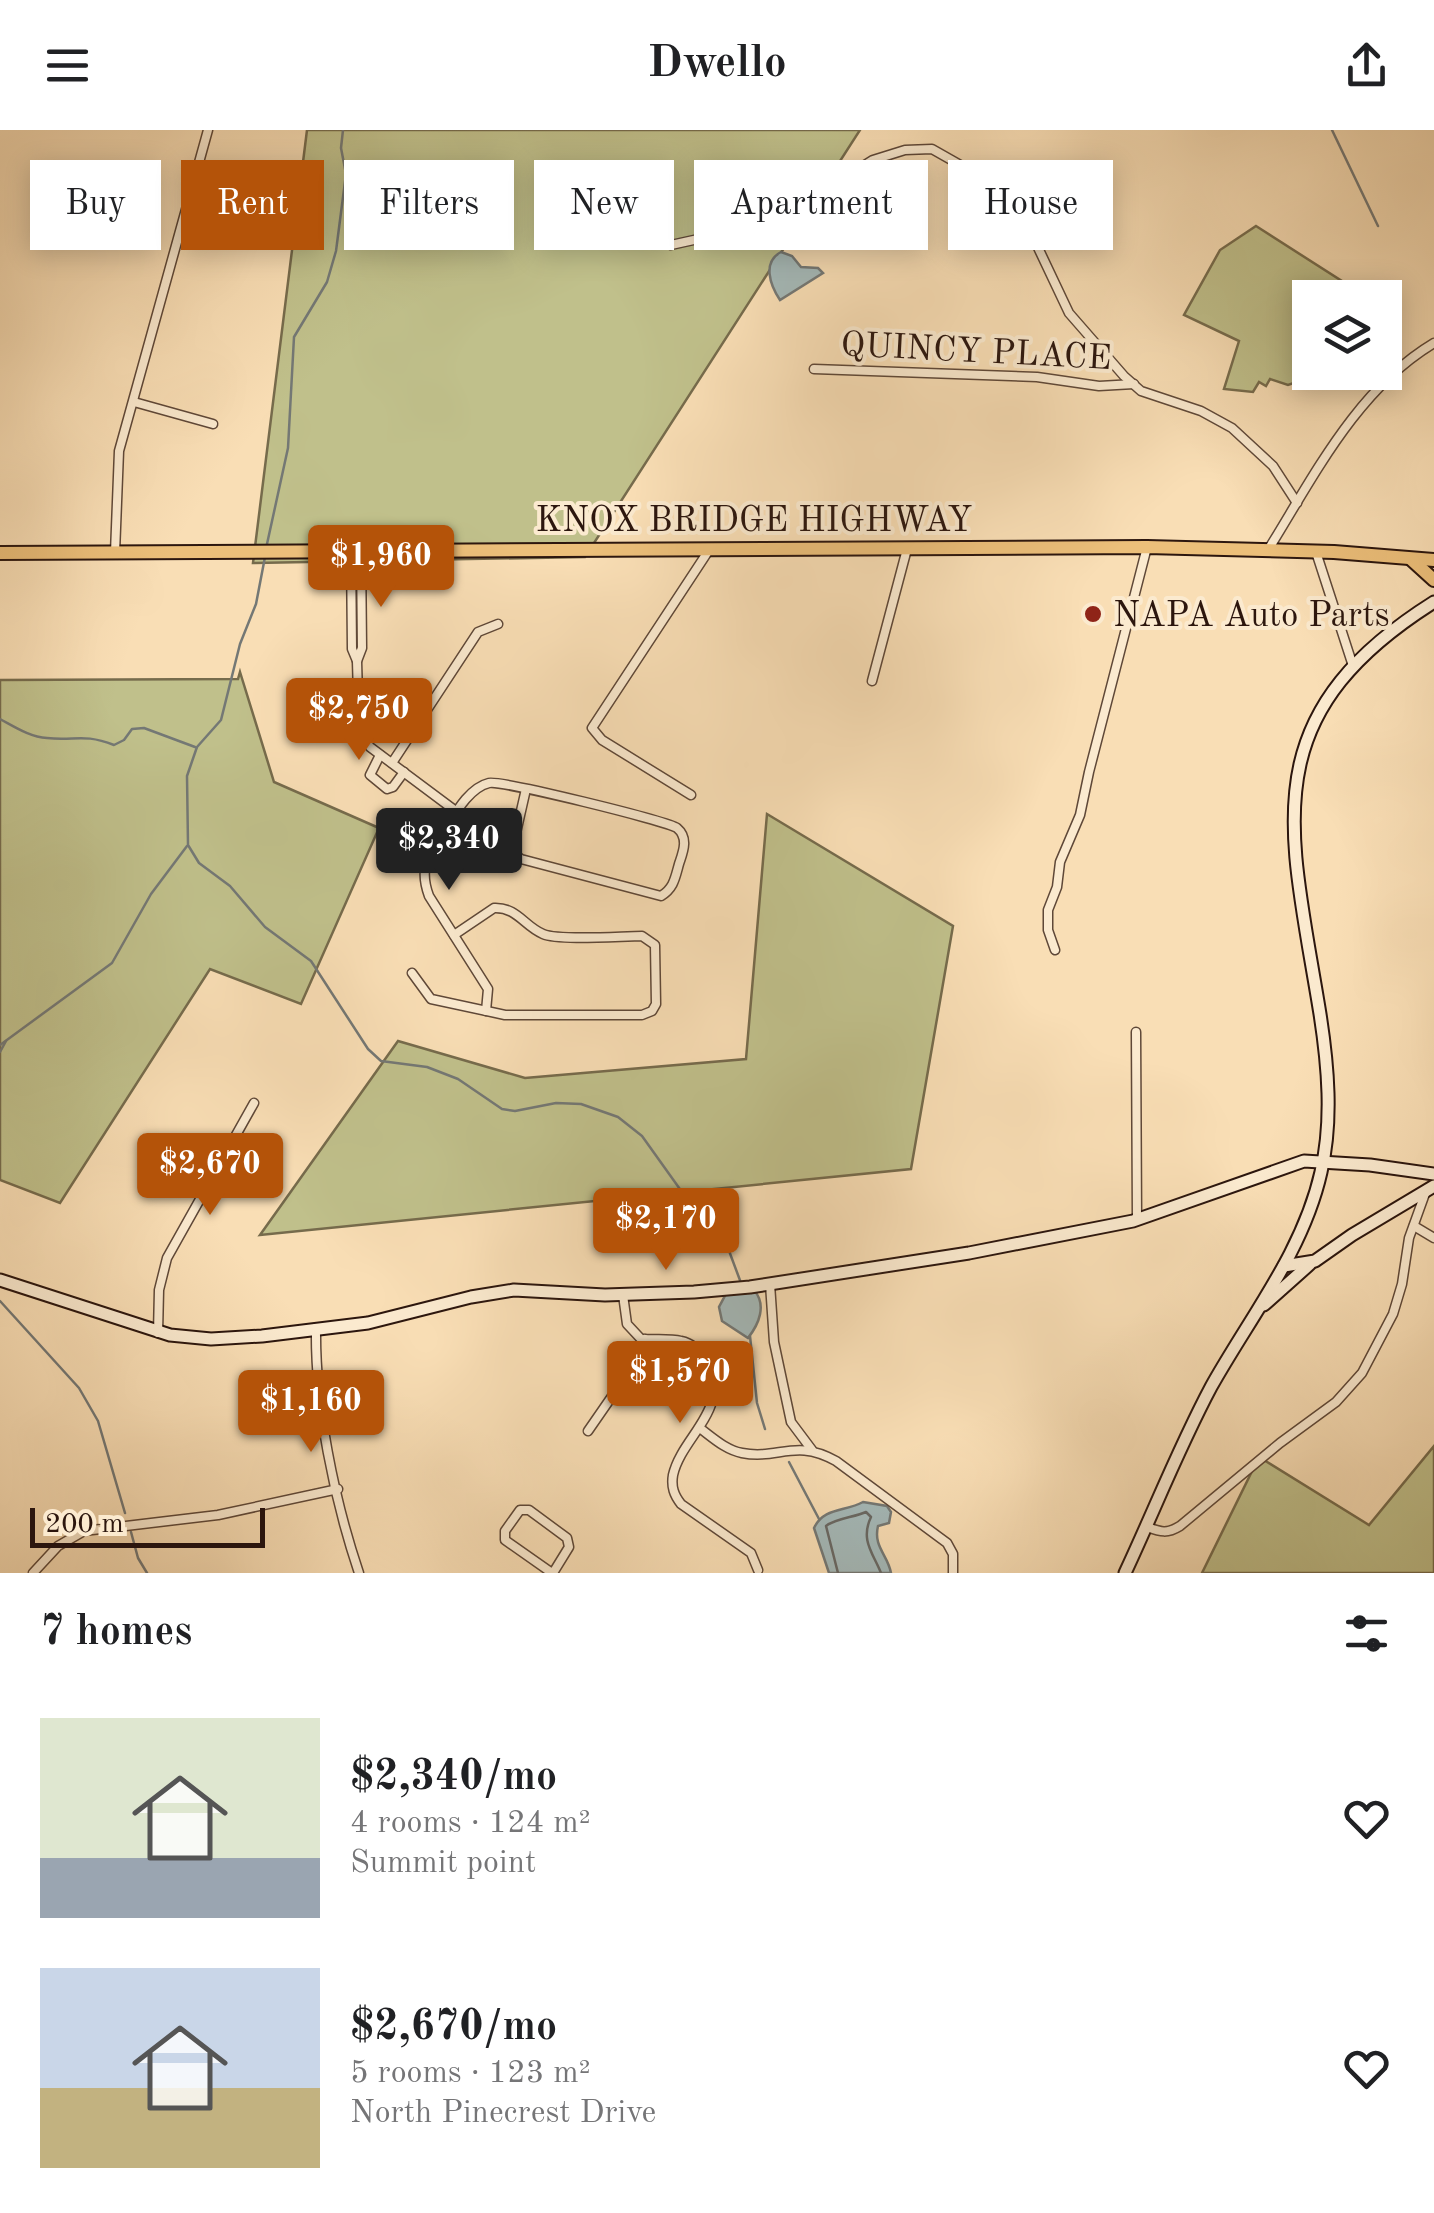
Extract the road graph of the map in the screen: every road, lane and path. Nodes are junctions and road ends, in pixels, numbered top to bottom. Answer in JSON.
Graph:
{"nodes":[{"id":1,"x":208,"y":130,"type":"edge"},
{"id":2,"x":674,"y":244,"type":"edge"},
{"id":3,"x":1434,"y":343,"type":"edge"},
{"id":4,"x":814,"y":369,"type":"dead end"},
{"id":5,"x":1134,"y":384,"type":"junction"},
{"id":6,"x":134,"y":402,"type":"junction"},
{"id":7,"x":214,"y":424,"type":"dead end"},
{"id":8,"x":1298,"y":503,"type":"junction"},
{"id":9,"x":1147,"y":547,"type":"junction"},
{"id":10,"x":907,"y":549,"type":"junction"},
{"id":11,"x":709,"y":550,"type":"junction"},
{"id":12,"x":1268,"y":550,"type":"junction"},
{"id":13,"x":356,"y":551,"type":"junction"},
{"id":14,"x":114,"y":552,"type":"junction"},
{"id":15,"x":1316,"y":552,"type":"junction"},
{"id":16,"x":0,"y":554,"type":"edge"},
{"id":17,"x":1410,"y":558,"type":"junction"},
{"id":18,"x":1434,"y":560,"type":"edge"},
{"id":19,"x":1434,"y":580,"type":"edge"},
{"id":20,"x":1434,"y":602,"type":"edge"},
{"id":21,"x":498,"y":624,"type":"dead end"},
{"id":22,"x":1353,"y":666,"type":"junction"},
{"id":23,"x":872,"y":681,"type":"dead end"},
{"id":24,"x":358,"y":691,"type":"junction"},
{"id":25,"x":308,"y":720,"type":"dead end"},
{"id":26,"x":380,"y":755,"type":"junction"},
{"id":27,"x":392,"y":764,"type":"junction"},
{"id":28,"x":404,"y":772,"type":"junction"},
{"id":29,"x":526,"y":789,"type":"junction"},
{"id":30,"x":690,"y":795,"type":"dead end"},
{"id":31,"x":458,"y":812,"type":"junction"},
{"id":32,"x":454,"y":935,"type":"junction"},
{"id":33,"x":1054,"y":950,"type":"dead end"},
{"id":34,"x":412,"y":973,"type":"dead end"},
{"id":35,"x":486,"y":1012,"type":"junction"},
{"id":36,"x":1136,"y":1032,"type":"dead end"},
{"id":37,"x":254,"y":1102,"type":"dead end"},
{"id":38,"x":1323,"y":1161,"type":"junction"},
{"id":39,"x":1434,"y":1174,"type":"edge"},
{"id":40,"x":1430,"y":1188,"type":"edge"},
{"id":41,"x":1137,"y":1220,"type":"junction"},
{"id":42,"x":1414,"y":1226,"type":"junction"},
{"id":43,"x":1434,"y":1238,"type":"edge"},
{"id":44,"x":1312,"y":1262,"type":"junction"},
{"id":45,"x":1284,"y":1266,"type":"junction"},
{"id":46,"x":0,"y":1280,"type":"edge"},
{"id":47,"x":770,"y":1284,"type":"junction"},
{"id":48,"x":623,"y":1295,"type":"junction"},
{"id":49,"x":1257,"y":1310,"type":"junction"},
{"id":50,"x":316,"y":1328,"type":"junction"},
{"id":51,"x":158,"y":1332,"type":"junction"},
{"id":52,"x":645,"y":1339,"type":"junction"},
{"id":53,"x":701,"y":1429,"type":"junction"},
{"id":54,"x":588,"y":1431,"type":"dead end"},
{"id":55,"x":813,"y":1451,"type":"junction"},
{"id":56,"x":338,"y":1488,"type":"junction"},
{"id":57,"x":1147,"y":1527,"type":"junction"},
{"id":58,"x":758,"y":1570,"type":"dead end"},
{"id":59,"x":33,"y":1573,"type":"edge"},
{"id":60,"x":358,"y":1573,"type":"edge"},
{"id":61,"x":552,"y":1573,"type":"edge"},
{"id":62,"x":953,"y":1573,"type":"edge"},
{"id":63,"x":1126,"y":1573,"type":"edge"}],
"edges":[{"from":1,"to":6,"type":"street"},
{"from":2,"to":5,"type":"street"},
{"from":3,"to":8,"type":"street"},
{"from":4,"to":5,"type":"street","name":"QUINCY PLACE"},
{"from":5,"to":8,"type":"street"},
{"from":6,"to":7,"type":"street"},
{"from":6,"to":14,"type":"street"},
{"from":8,"to":12,"type":"street"},
{"from":9,"to":10,"type":"main road","name":"KNOX BRIDGE HIGHWAY"},
{"from":9,"to":12,"type":"main road","name":"KNOX BRIDGE HIGHWAY"},
{"from":9,"to":33,"type":"street"},
{"from":10,"to":11,"type":"main road","name":"KNOX BRIDGE HIGHWAY"},
{"from":10,"to":23,"type":"street"},
{"from":11,"to":13,"type":"main road","name":"KNOX BRIDGE HIGHWAY"},
{"from":11,"to":30,"type":"street"},
{"from":12,"to":15,"type":"main road","name":"KNOX BRIDGE HIGHWAY"},
{"from":13,"to":14,"type":"main road","name":"KNOX BRIDGE HIGHWAY"},
{"from":13,"to":24,"type":"street"},
{"from":14,"to":16,"type":"main road","name":"KNOX BRIDGE HIGHWAY"},
{"from":15,"to":17,"type":"main road","name":"KNOX BRIDGE HIGHWAY"},
{"from":15,"to":22,"type":"street"},
{"from":17,"to":18,"type":"main road","name":"KNOX BRIDGE HIGHWAY"},
{"from":17,"to":19,"type":"main road"},
{"from":20,"to":22,"type":"main road"},
{"from":21,"to":27,"type":"street"},
{"from":22,"to":38,"type":"main road"},
{"from":24,"to":25,"type":"street"},
{"from":24,"to":26,"type":"street"},
{"from":26,"to":27,"type":"street"},
{"from":26,"to":28,"type":"street"},
{"from":27,"to":28,"type":"street"},
{"from":28,"to":31,"type":"street"},
{"from":29,"to":29,"type":"street"},
{"from":29,"to":31,"type":"street"},
{"from":31,"to":32,"type":"street"},
{"from":32,"to":35,"type":"street"},
{"from":32,"to":35,"type":"street"},
{"from":34,"to":35,"type":"street"},
{"from":36,"to":41,"type":"street"},
{"from":37,"to":51,"type":"street"},
{"from":38,"to":39,"type":"main road"},
{"from":38,"to":41,"type":"main road"},
{"from":38,"to":45,"type":"main road"},
{"from":40,"to":42,"type":"street"},
{"from":40,"to":44,"type":"main road"},
{"from":41,"to":47,"type":"main road"},
{"from":42,"to":43,"type":"street"},
{"from":42,"to":57,"type":"street"},
{"from":44,"to":45,"type":"main road"},
{"from":44,"to":49,"type":"main road"},
{"from":45,"to":49,"type":"main road"},
{"from":46,"to":51,"type":"main road"},
{"from":47,"to":48,"type":"main road"},
{"from":47,"to":55,"type":"street"},
{"from":48,"to":50,"type":"main road"},
{"from":48,"to":52,"type":"street"},
{"from":49,"to":57,"type":"main road"},
{"from":50,"to":51,"type":"main road"},
{"from":50,"to":56,"type":"street"},
{"from":52,"to":53,"type":"street"},
{"from":52,"to":54,"type":"street"},
{"from":53,"to":55,"type":"street"},
{"from":53,"to":58,"type":"street"},
{"from":55,"to":62,"type":"street"},
{"from":56,"to":59,"type":"street"},
{"from":56,"to":60,"type":"street"},
{"from":57,"to":63,"type":"main road"},
{"from":61,"to":61,"type":"street"}]}
